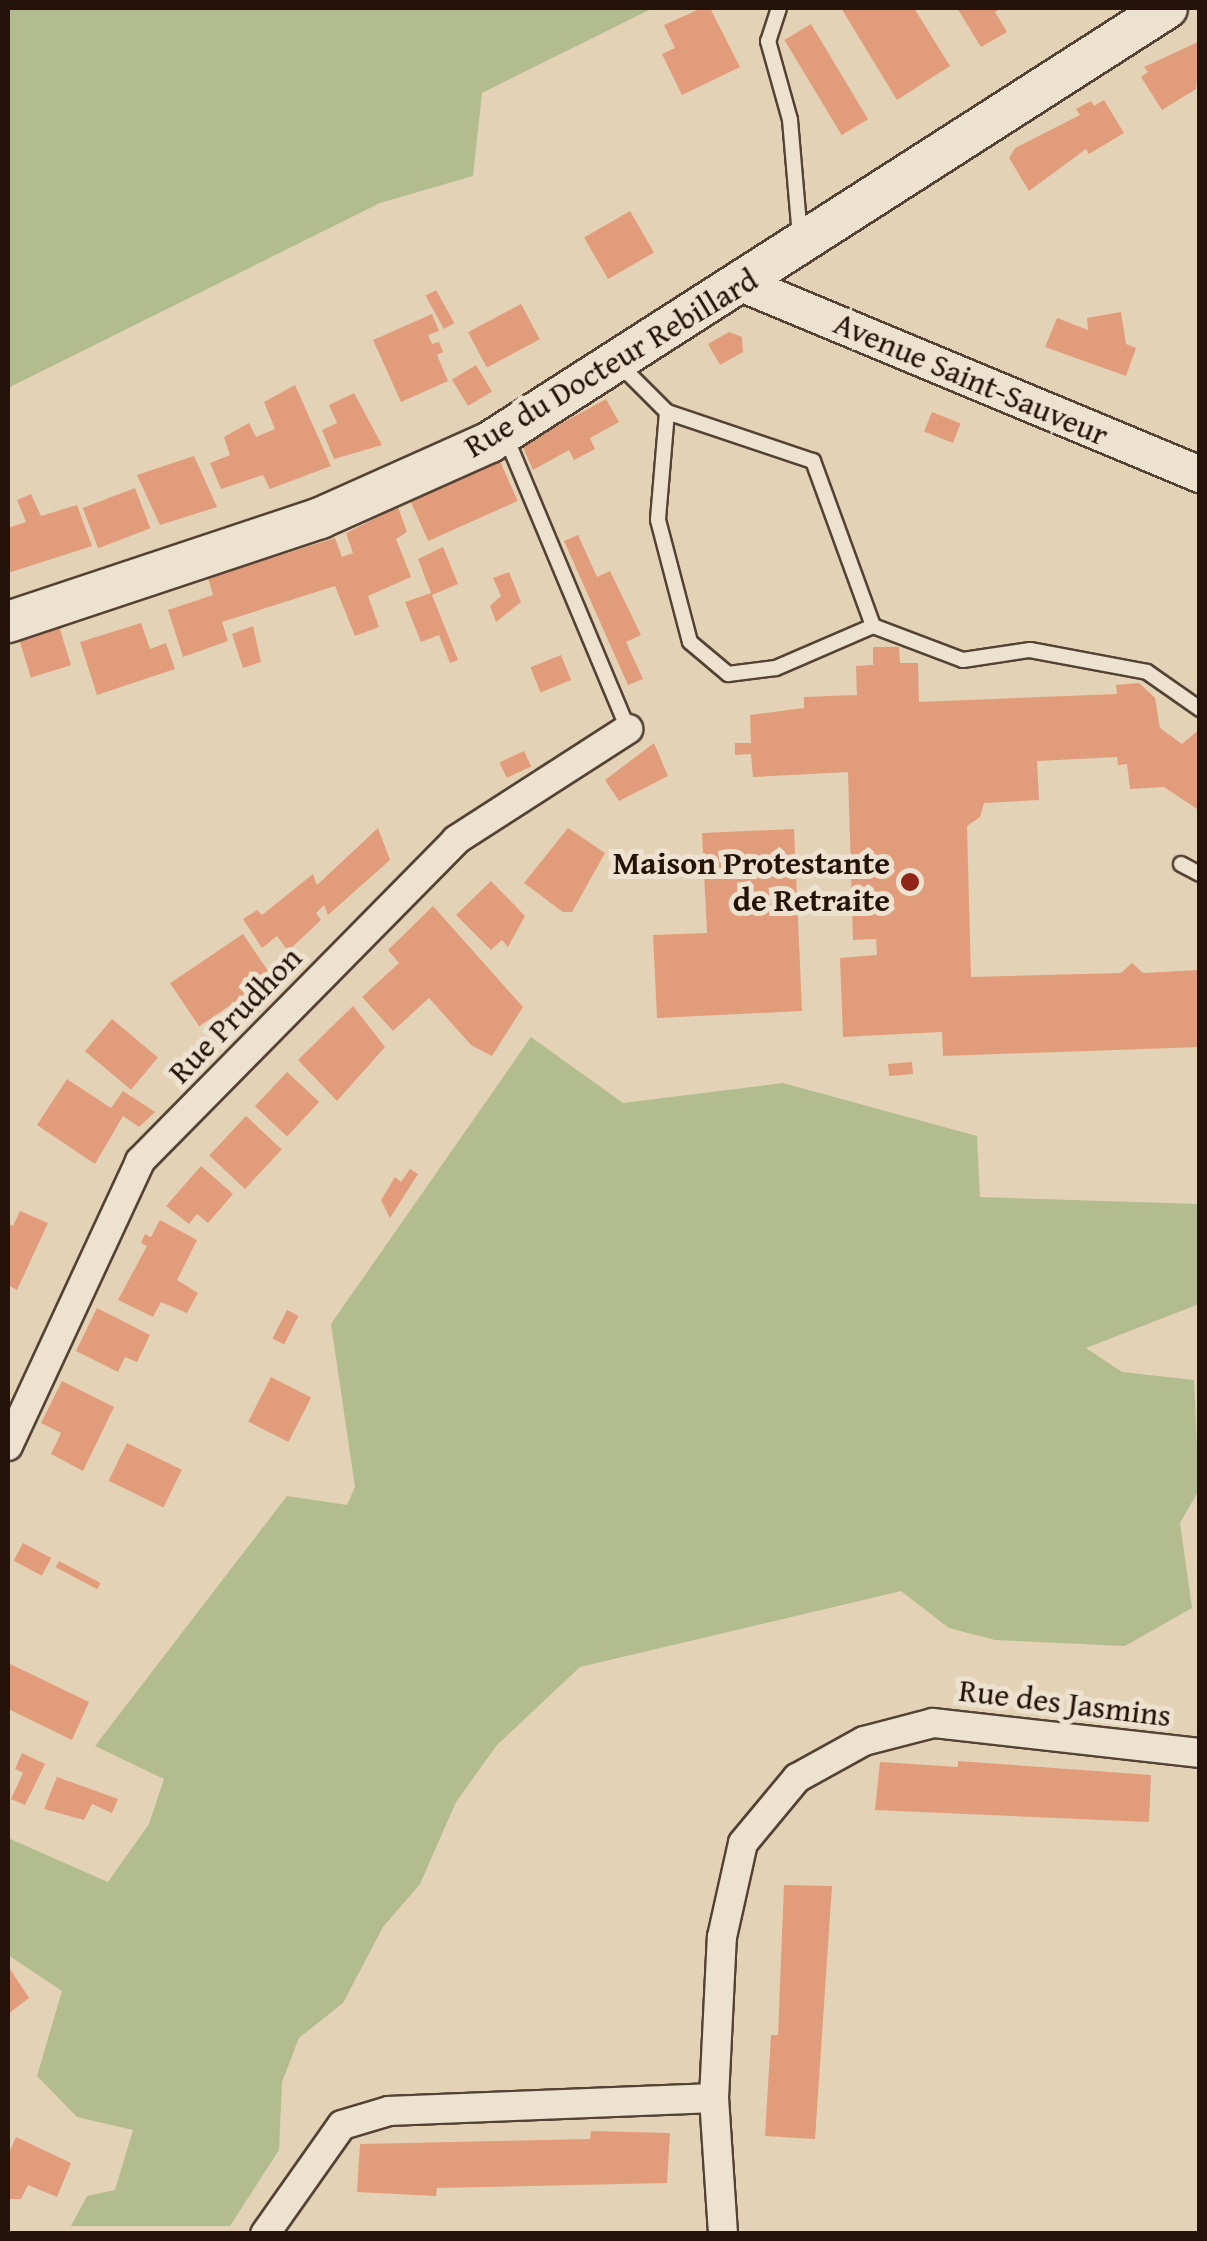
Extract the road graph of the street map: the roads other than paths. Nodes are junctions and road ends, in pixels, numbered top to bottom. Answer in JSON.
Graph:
{"nodes":[{"id":1,"x":779,"y":8,"type":"edge"},
{"id":2,"x":1160,"y":9,"type":"edge"},
{"id":3,"x":801,"y":247,"type":"junction"},
{"id":4,"x":742,"y":284,"type":"junction"},
{"id":5,"x":617,"y":362,"type":"junction"},
{"id":6,"x":667,"y":412,"type":"junction"},
{"id":7,"x":504,"y":433,"type":"junction"},
{"id":8,"x":1200,"y":474,"type":"edge"},
{"id":9,"x":8,"y":622,"type":"edge"},
{"id":10,"x":873,"y":626,"type":"junction"},
{"id":11,"x":1200,"y":709,"type":"edge"},
{"id":12,"x":628,"y":729,"type":"joint"},
{"id":13,"x":1181,"y":864,"type":"dead end"},
{"id":14,"x":1200,"y":874,"type":"edge"},
{"id":15,"x":8,"y":1446,"type":"edge"},
{"id":16,"x":1200,"y":1753,"type":"edge"},
{"id":17,"x":714,"y":2098,"type":"junction"},
{"id":18,"x":265,"y":2234,"type":"edge"},
{"id":19,"x":723,"y":2234,"type":"edge"}],
"edges":[{"from":1,"to":3,"type":"lane"},
{"from":2,"to":3,"type":"main road","name":"Rue du Docteur Rebillard"},
{"from":3,"to":4,"type":"main road","name":"Rue du Docteur Rebillard"},
{"from":4,"to":5,"type":"main road","name":"Rue du Docteur Rebillard"},
{"from":4,"to":8,"type":"street","name":"Avenue Saint-Sauveur"},
{"from":5,"to":6,"type":"lane"},
{"from":5,"to":7,"type":"main road","name":"Rue du Docteur Rebillard"},
{"from":6,"to":10,"type":"lane"},
{"from":6,"to":10,"type":"lane"},
{"from":7,"to":9,"type":"main road","name":"Rue du Docteur Rebillard"},
{"from":7,"to":12,"type":"lane"},
{"from":10,"to":11,"type":"lane"},
{"from":12,"to":15,"type":"street","name":"Rue Prudhon"},
{"from":13,"to":14,"type":"lane"},
{"from":16,"to":17,"type":"street","name":"Rue des Jasmins"},
{"from":17,"to":18,"type":"street"},
{"from":17,"to":19,"type":"street","name":"Rue des Jasmins"}]}
